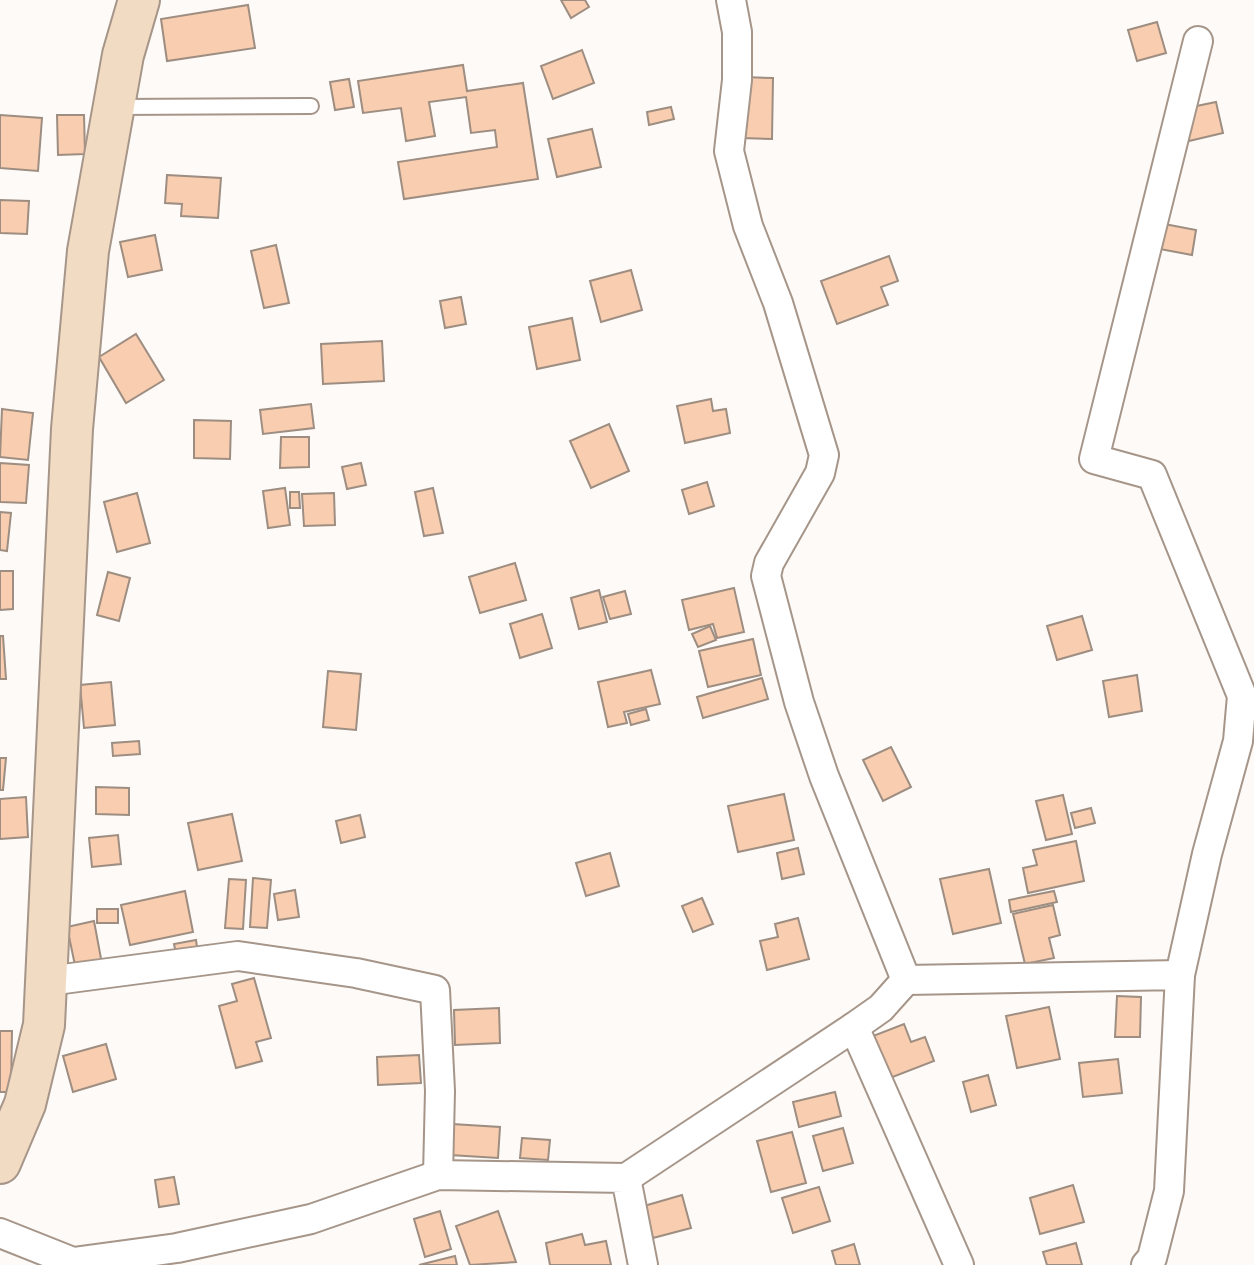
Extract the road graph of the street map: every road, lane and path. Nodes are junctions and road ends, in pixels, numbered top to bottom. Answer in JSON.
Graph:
{"nodes":[{"id":1,"x":139,"y":0,"type":"edge"},
{"id":2,"x":731,"y":0,"type":"edge"},
{"id":3,"x":1198,"y":41,"type":"dead end"},
{"id":4,"x":311,"y":106,"type":"dead end"},
{"id":5,"x":113,"y":108,"type":"junction"},
{"id":6,"x":1180,"y":975,"type":"junction"},
{"id":7,"x":906,"y":980,"type":"junction"},
{"id":8,"x":48,"y":981,"type":"junction"},
{"id":9,"x":854,"y":1027,"type":"junction"},
{"id":10,"x":13,"y":1104,"type":"edge"},
{"id":11,"x":0,"y":1163,"type":"edge"},
{"id":12,"x":438,"y":1175,"type":"junction"},
{"id":13,"x":626,"y":1178,"type":"junction"},
{"id":14,"x":0,"y":1233,"type":"edge"},
{"id":15,"x":643,"y":1265,"type":"edge"},
{"id":16,"x":959,"y":1265,"type":"edge"},
{"id":17,"x":1146,"y":1265,"type":"edge"}],
"edges":[{"from":1,"to":5,"type":"main road"},
{"from":2,"to":7,"type":"street"},
{"from":3,"to":6,"type":"street"},
{"from":4,"to":5,"type":"lane"},
{"from":5,"to":8,"type":"main road"},
{"from":6,"to":7,"type":"street"},
{"from":6,"to":17,"type":"street"},
{"from":7,"to":9,"type":"street"},
{"from":8,"to":10,"type":"main road"},
{"from":8,"to":12,"type":"street"},
{"from":9,"to":13,"type":"street"},
{"from":9,"to":16,"type":"street"},
{"from":10,"to":11,"type":"main road"},
{"from":12,"to":13,"type":"street"},
{"from":12,"to":14,"type":"street"},
{"from":13,"to":15,"type":"street"}]}
